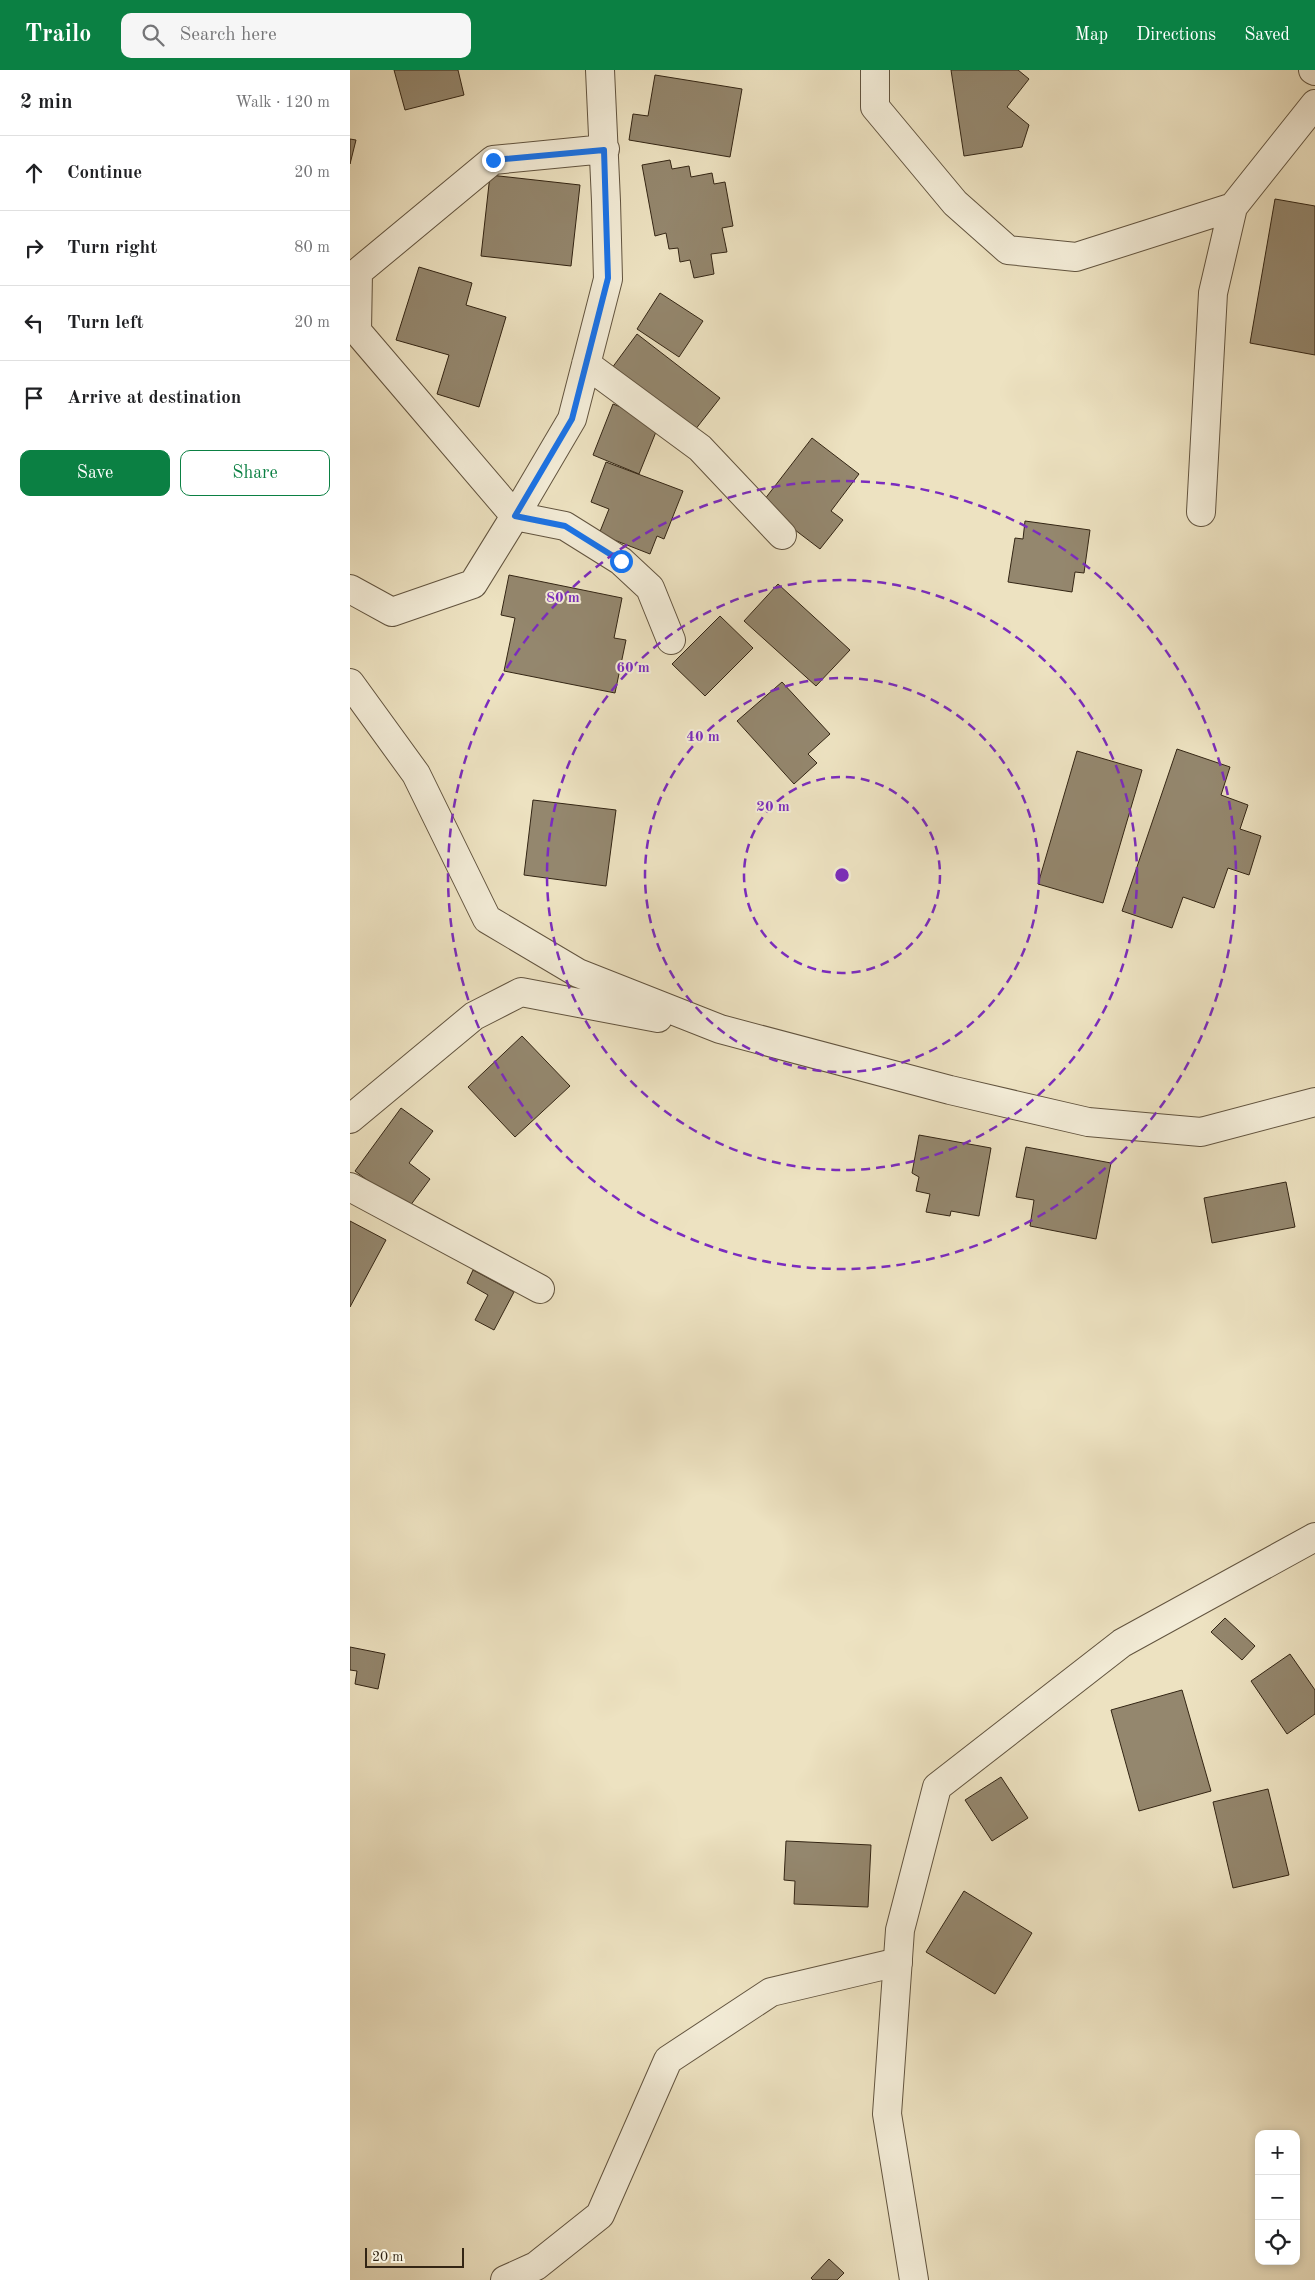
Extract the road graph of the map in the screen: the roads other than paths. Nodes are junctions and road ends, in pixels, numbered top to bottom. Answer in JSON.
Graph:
{"nodes":[{"id":1,"x":875,"y":70,"type":"edge"},
{"id":2,"x":602,"y":73,"type":"edge"},
{"id":3,"x":1315,"y":104,"type":"edge"},
{"id":4,"x":604,"y":150,"type":"junction"},
{"id":5,"x":1233,"y":207,"type":"junction"},
{"id":6,"x":586,"y":364,"type":"junction"},
{"id":7,"x":1200,"y":512,"type":"dead end"},
{"id":8,"x":515,"y":516,"type":"junction"},
{"id":9,"x":782,"y":535,"type":"dead end"},
{"id":10,"x":350,"y":589,"type":"edge"},
{"id":11,"x":671,"y":640,"type":"dead end"},
{"id":12,"x":350,"y":683,"type":"edge"},
{"id":13,"x":720,"y":1029,"type":"junction"},
{"id":14,"x":1315,"y":1102,"type":"edge"},
{"id":15,"x":350,"y":1119,"type":"edge"},
{"id":16,"x":350,"y":1187,"type":"edge"},
{"id":17,"x":540,"y":1289,"type":"dead end"},
{"id":18,"x":1315,"y":1537,"type":"edge"},
{"id":19,"x":898,"y":1962,"type":"junction"},
{"id":20,"x":505,"y":2280,"type":"edge"},
{"id":21,"x":914,"y":2280,"type":"edge"}],
"edges":[{"from":1,"to":5,"type":"street"},
{"from":2,"to":4,"type":"street"},
{"from":3,"to":5,"type":"street"},
{"from":4,"to":6,"type":"street"},
{"from":4,"to":8,"type":"street"},
{"from":5,"to":7,"type":"street"},
{"from":6,"to":8,"type":"street"},
{"from":6,"to":9,"type":"street"},
{"from":8,"to":10,"type":"street"},
{"from":8,"to":11,"type":"street"},
{"from":12,"to":13,"type":"street"},
{"from":13,"to":14,"type":"street"},
{"from":13,"to":15,"type":"street"},
{"from":16,"to":17,"type":"street"},
{"from":18,"to":19,"type":"street"},
{"from":19,"to":20,"type":"street"},
{"from":19,"to":21,"type":"street"}]}
